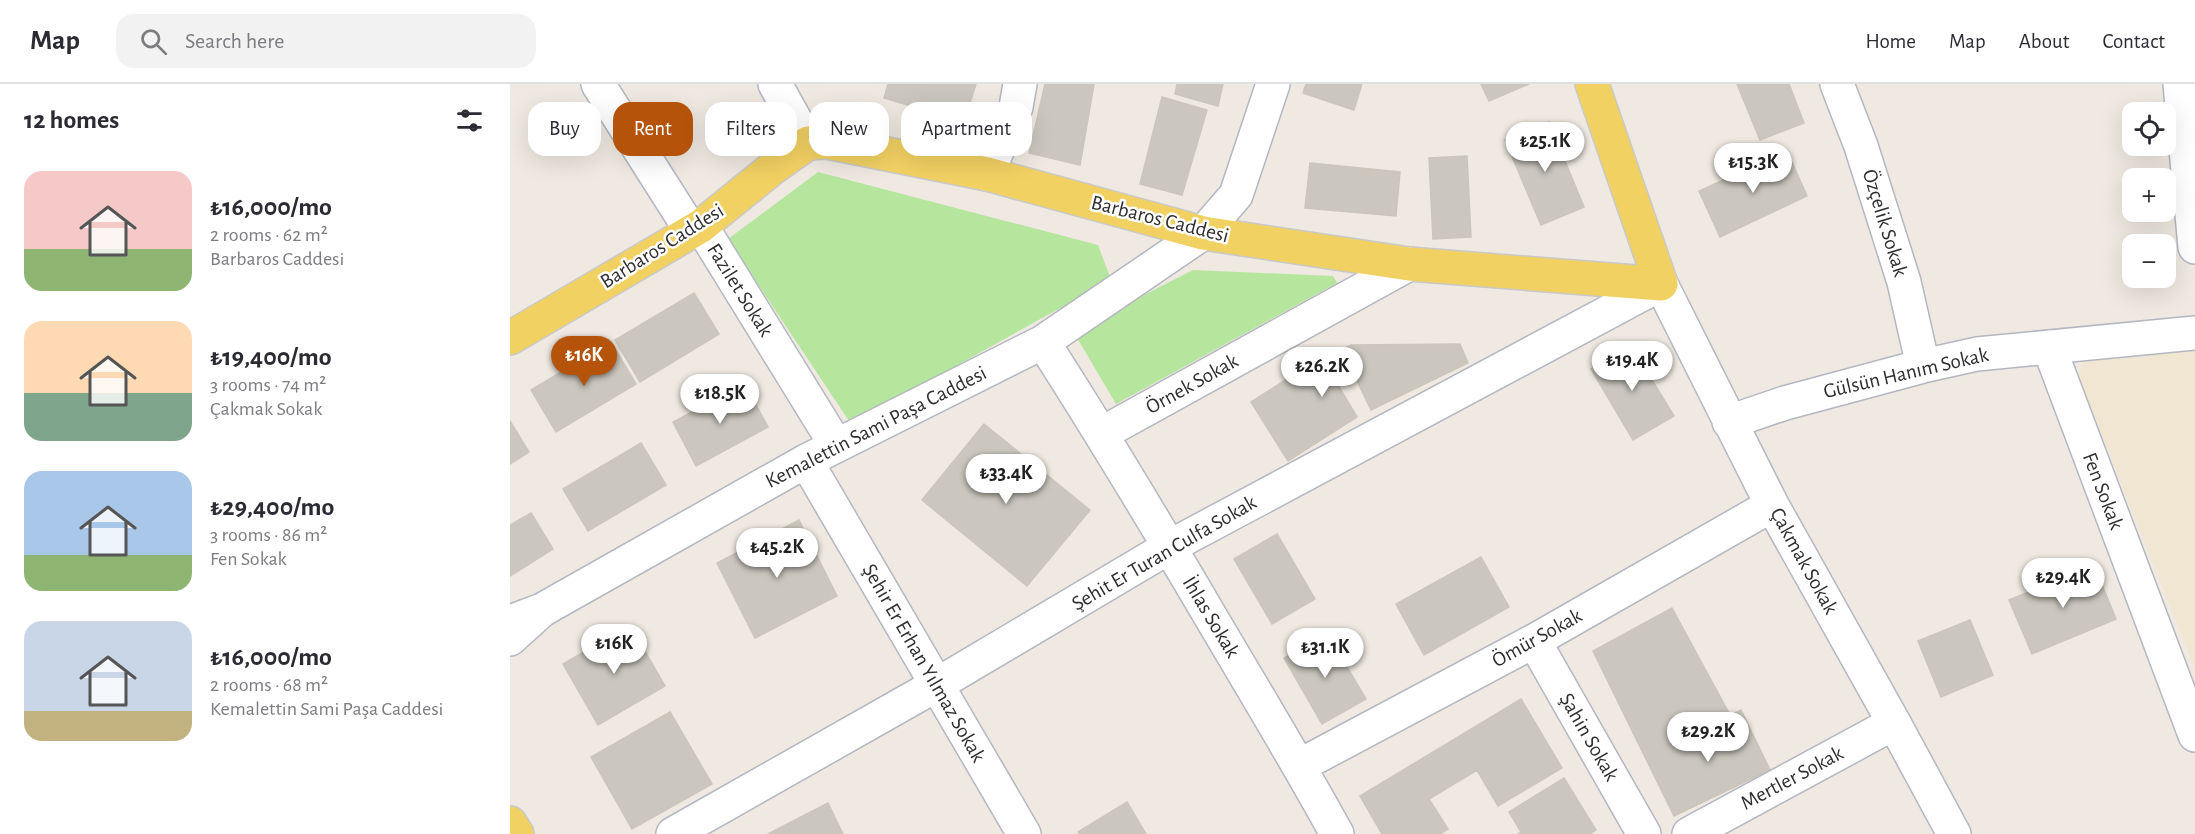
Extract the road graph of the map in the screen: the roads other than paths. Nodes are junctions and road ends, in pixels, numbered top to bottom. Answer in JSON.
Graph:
{"nodes":[{"id":1,"x":598,"y":84,"type":"edge"},
{"id":2,"x":775,"y":84,"type":"edge"},
{"id":3,"x":1020,"y":84,"type":"edge"},
{"id":4,"x":1273,"y":84,"type":"edge"},
{"id":5,"x":1592,"y":84,"type":"edge"},
{"id":6,"x":1837,"y":84,"type":"edge"},
{"id":7,"x":2180,"y":84,"type":"edge"},
{"id":8,"x":808,"y":143,"type":"junction"},
{"id":9,"x":987,"y":174,"type":"junction"},
{"id":10,"x":696,"y":229,"type":"junction"},
{"id":11,"x":1203,"y":233,"type":"junction"},
{"id":12,"x":2195,"y":247,"type":"edge"},
{"id":13,"x":1409,"y":264,"type":"junction"},
{"id":14,"x":1661,"y":284,"type":"junction"},
{"id":15,"x":2195,"y":333,"type":"edge"},
{"id":16,"x":510,"y":338,"type":"edge"},
{"id":17,"x":1043,"y":342,"type":"junction"},
{"id":18,"x":2049,"y":347,"type":"junction"},
{"id":19,"x":1923,"y":366,"type":"junction"},
{"id":20,"x":1729,"y":422,"type":"junction"},
{"id":21,"x":1101,"y":434,"type":"junction"},
{"id":22,"x":836,"y":445,"type":"junction"},
{"id":23,"x":806,"y":461,"type":"junction"},
{"id":24,"x":1772,"y":505,"type":"junction"},
{"id":25,"x":1169,"y":547,"type":"junction"},
{"id":26,"x":542,"y":610,"type":"junction"},
{"id":27,"x":510,"y":622,"type":"edge"},
{"id":28,"x":510,"y":639,"type":"edge"},
{"id":29,"x":1534,"y":641,"type":"junction"},
{"id":30,"x":938,"y":684,"type":"junction"},
{"id":31,"x":1894,"y":723,"type":"junction"},
{"id":32,"x":2195,"y":735,"type":"edge"},
{"id":33,"x":1299,"y":766,"type":"junction"},
{"id":34,"x":510,"y":823,"type":"edge"},
{"id":35,"x":517,"y":834,"type":"edge"},
{"id":36,"x":673,"y":834,"type":"edge"},
{"id":37,"x":1023,"y":834,"type":"edge"},
{"id":38,"x":1336,"y":834,"type":"edge"},
{"id":39,"x":1644,"y":834,"type":"edge"},
{"id":40,"x":1689,"y":834,"type":"edge"},
{"id":41,"x":1954,"y":834,"type":"edge"}],
"edges":[{"from":1,"to":10,"type":"street","name":"Fazilet Sokak"},
{"from":2,"to":8,"type":"street"},
{"from":3,"to":9,"type":"street"},
{"from":4,"to":11,"type":"street","name":"Kemalettin Sami Paşa Caddesi"},
{"from":5,"to":14,"type":"main road"},
{"from":6,"to":19,"type":"street","name":"Özçelik Sokak"},
{"from":7,"to":12,"type":"street"},
{"from":8,"to":9,"type":"main road","name":"Barbaros Caddesi"},
{"from":8,"to":10,"type":"main road","name":"Barbaros Caddesi"},
{"from":9,"to":11,"type":"main road","name":"Barbaros Caddesi"},
{"from":10,"to":16,"type":"main road","name":"Barbaros Caddesi"},
{"from":10,"to":22,"type":"street","name":"Fazilet Sokak"},
{"from":11,"to":13,"type":"main road","name":"Barbaros Caddesi"},
{"from":11,"to":17,"type":"street","name":"Kemalettin Sami Paşa Caddesi"},
{"from":13,"to":14,"type":"main road","name":"Barbaros Caddesi"},
{"from":13,"to":21,"type":"street","name":"Örnek Sokak"},
{"from":14,"to":20,"type":"street","name":"Çakmak Sokak"},
{"from":14,"to":25,"type":"street","name":"Şehit Er Turan Culfa Sokak"},
{"from":15,"to":18,"type":"street","name":"Gülsün Hanım Sokak"},
{"from":17,"to":21,"type":"street","name":"İhlas Sokak"},
{"from":17,"to":22,"type":"street","name":"Kemalettin Sami Paşa Caddesi"},
{"from":18,"to":19,"type":"street","name":"Gülsün Hanım Sokak"},
{"from":18,"to":32,"type":"street","name":"Fen Sokak"},
{"from":19,"to":20,"type":"street","name":"Gülsün Hanım Sokak"},
{"from":20,"to":24,"type":"street","name":"Çakmak Sokak"},
{"from":21,"to":25,"type":"street","name":"İhlas Sokak"},
{"from":22,"to":23,"type":"street","name":"Kemalettin Sami Paşa Caddesi"},
{"from":23,"to":26,"type":"street","name":"Kemalettin Sami Paşa Caddesi"},
{"from":23,"to":30,"type":"street","name":"Şehir Er Erhan Yılmaz Sokak"},
{"from":24,"to":29,"type":"street","name":"Ömür Sokak"},
{"from":24,"to":31,"type":"street","name":"Çakmak Sokak"},
{"from":25,"to":30,"type":"street","name":"Şehit Er Turan Culfa Sokak"},
{"from":25,"to":33,"type":"street","name":"İhlas Sokak"},
{"from":26,"to":27,"type":"street"},
{"from":26,"to":28,"type":"street"},
{"from":29,"to":33,"type":"street","name":"Ömür Sokak"},
{"from":29,"to":39,"type":"street","name":"Şahin Sokak"},
{"from":30,"to":36,"type":"street","name":"Şehit Er Turan Culfa Sokak"},
{"from":30,"to":37,"type":"street","name":"Şehir Er Erhan Yılmaz Sokak"},
{"from":31,"to":40,"type":"street","name":"Mertler Sokak"},
{"from":31,"to":41,"type":"street","name":"Çakmak Sokak"},
{"from":33,"to":38,"type":"street","name":"İhlas Sokak"},
{"from":34,"to":35,"type":"main road"}]}
